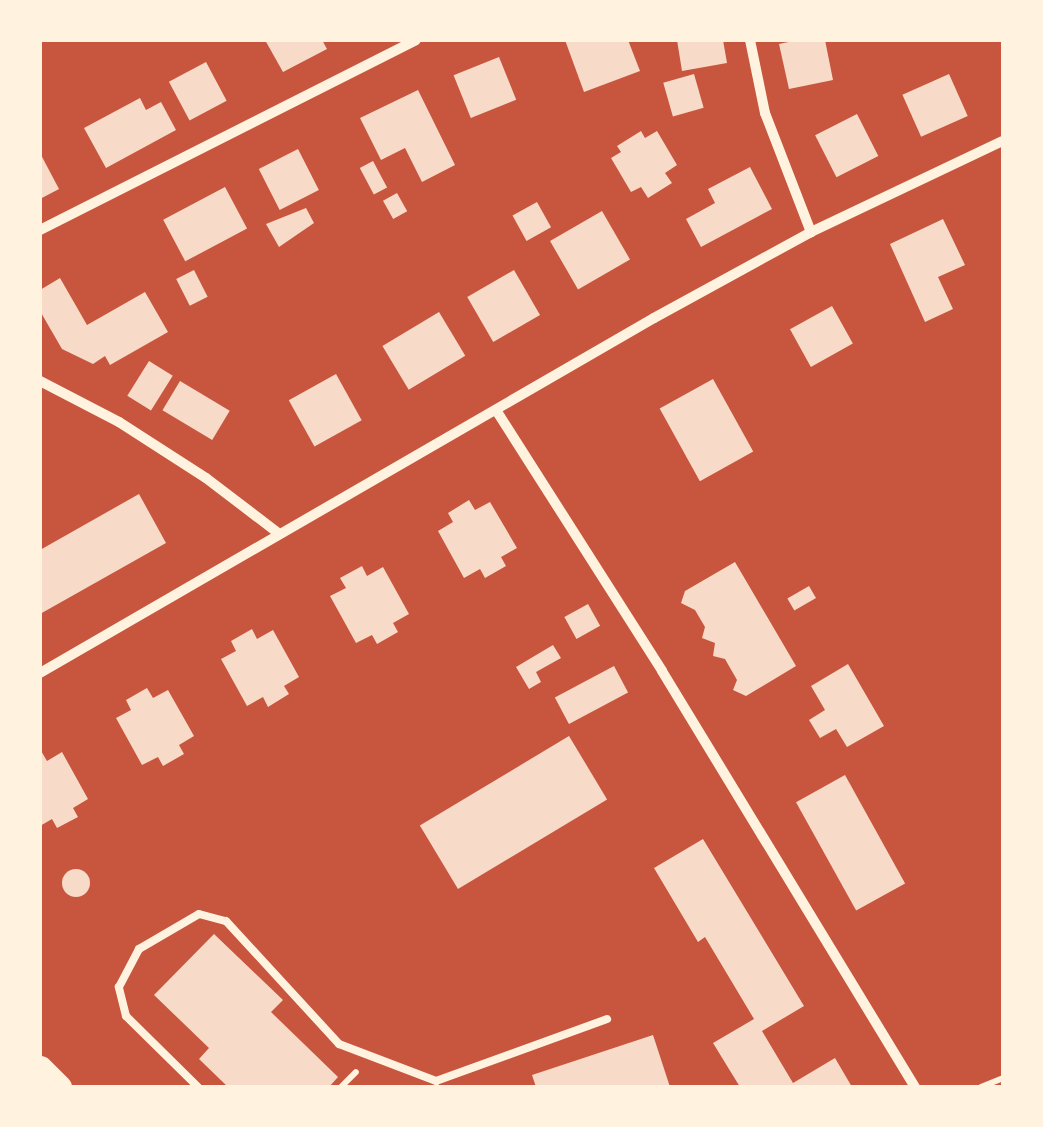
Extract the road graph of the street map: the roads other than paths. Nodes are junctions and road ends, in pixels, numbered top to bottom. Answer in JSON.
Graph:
{"nodes":[{"id":1,"x":416,"y":40,"type":"edge"},
{"id":2,"x":750,"y":40,"type":"edge"},
{"id":3,"x":1003,"y":141,"type":"edge"},
{"id":4,"x":40,"y":230,"type":"edge"},
{"id":5,"x":811,"y":232,"type":"junction"},
{"id":6,"x":40,"y":381,"type":"edge"},
{"id":7,"x":496,"y":410,"type":"junction"},
{"id":8,"x":276,"y":532,"type":"junction"},
{"id":9,"x":40,"y":673,"type":"edge"},
{"id":10,"x":607,"y":1019,"type":"dead end"},
{"id":11,"x":40,"y":1068,"type":"edge"},
{"id":12,"x":59,"y":1087,"type":"edge"},
{"id":13,"x":198,"y":1087,"type":"edge"},
{"id":14,"x":915,"y":1087,"type":"edge"}],
"edges":[{"from":1,"to":4,"type":"street"},
{"from":2,"to":5,"type":"street"},
{"from":3,"to":5,"type":"street"},
{"from":5,"to":7,"type":"street"},
{"from":6,"to":8,"type":"street"},
{"from":7,"to":8,"type":"street"},
{"from":7,"to":14,"type":"street"},
{"from":8,"to":9,"type":"street"},
{"from":10,"to":13,"type":"lane"},
{"from":11,"to":12,"type":"main road"}]}
